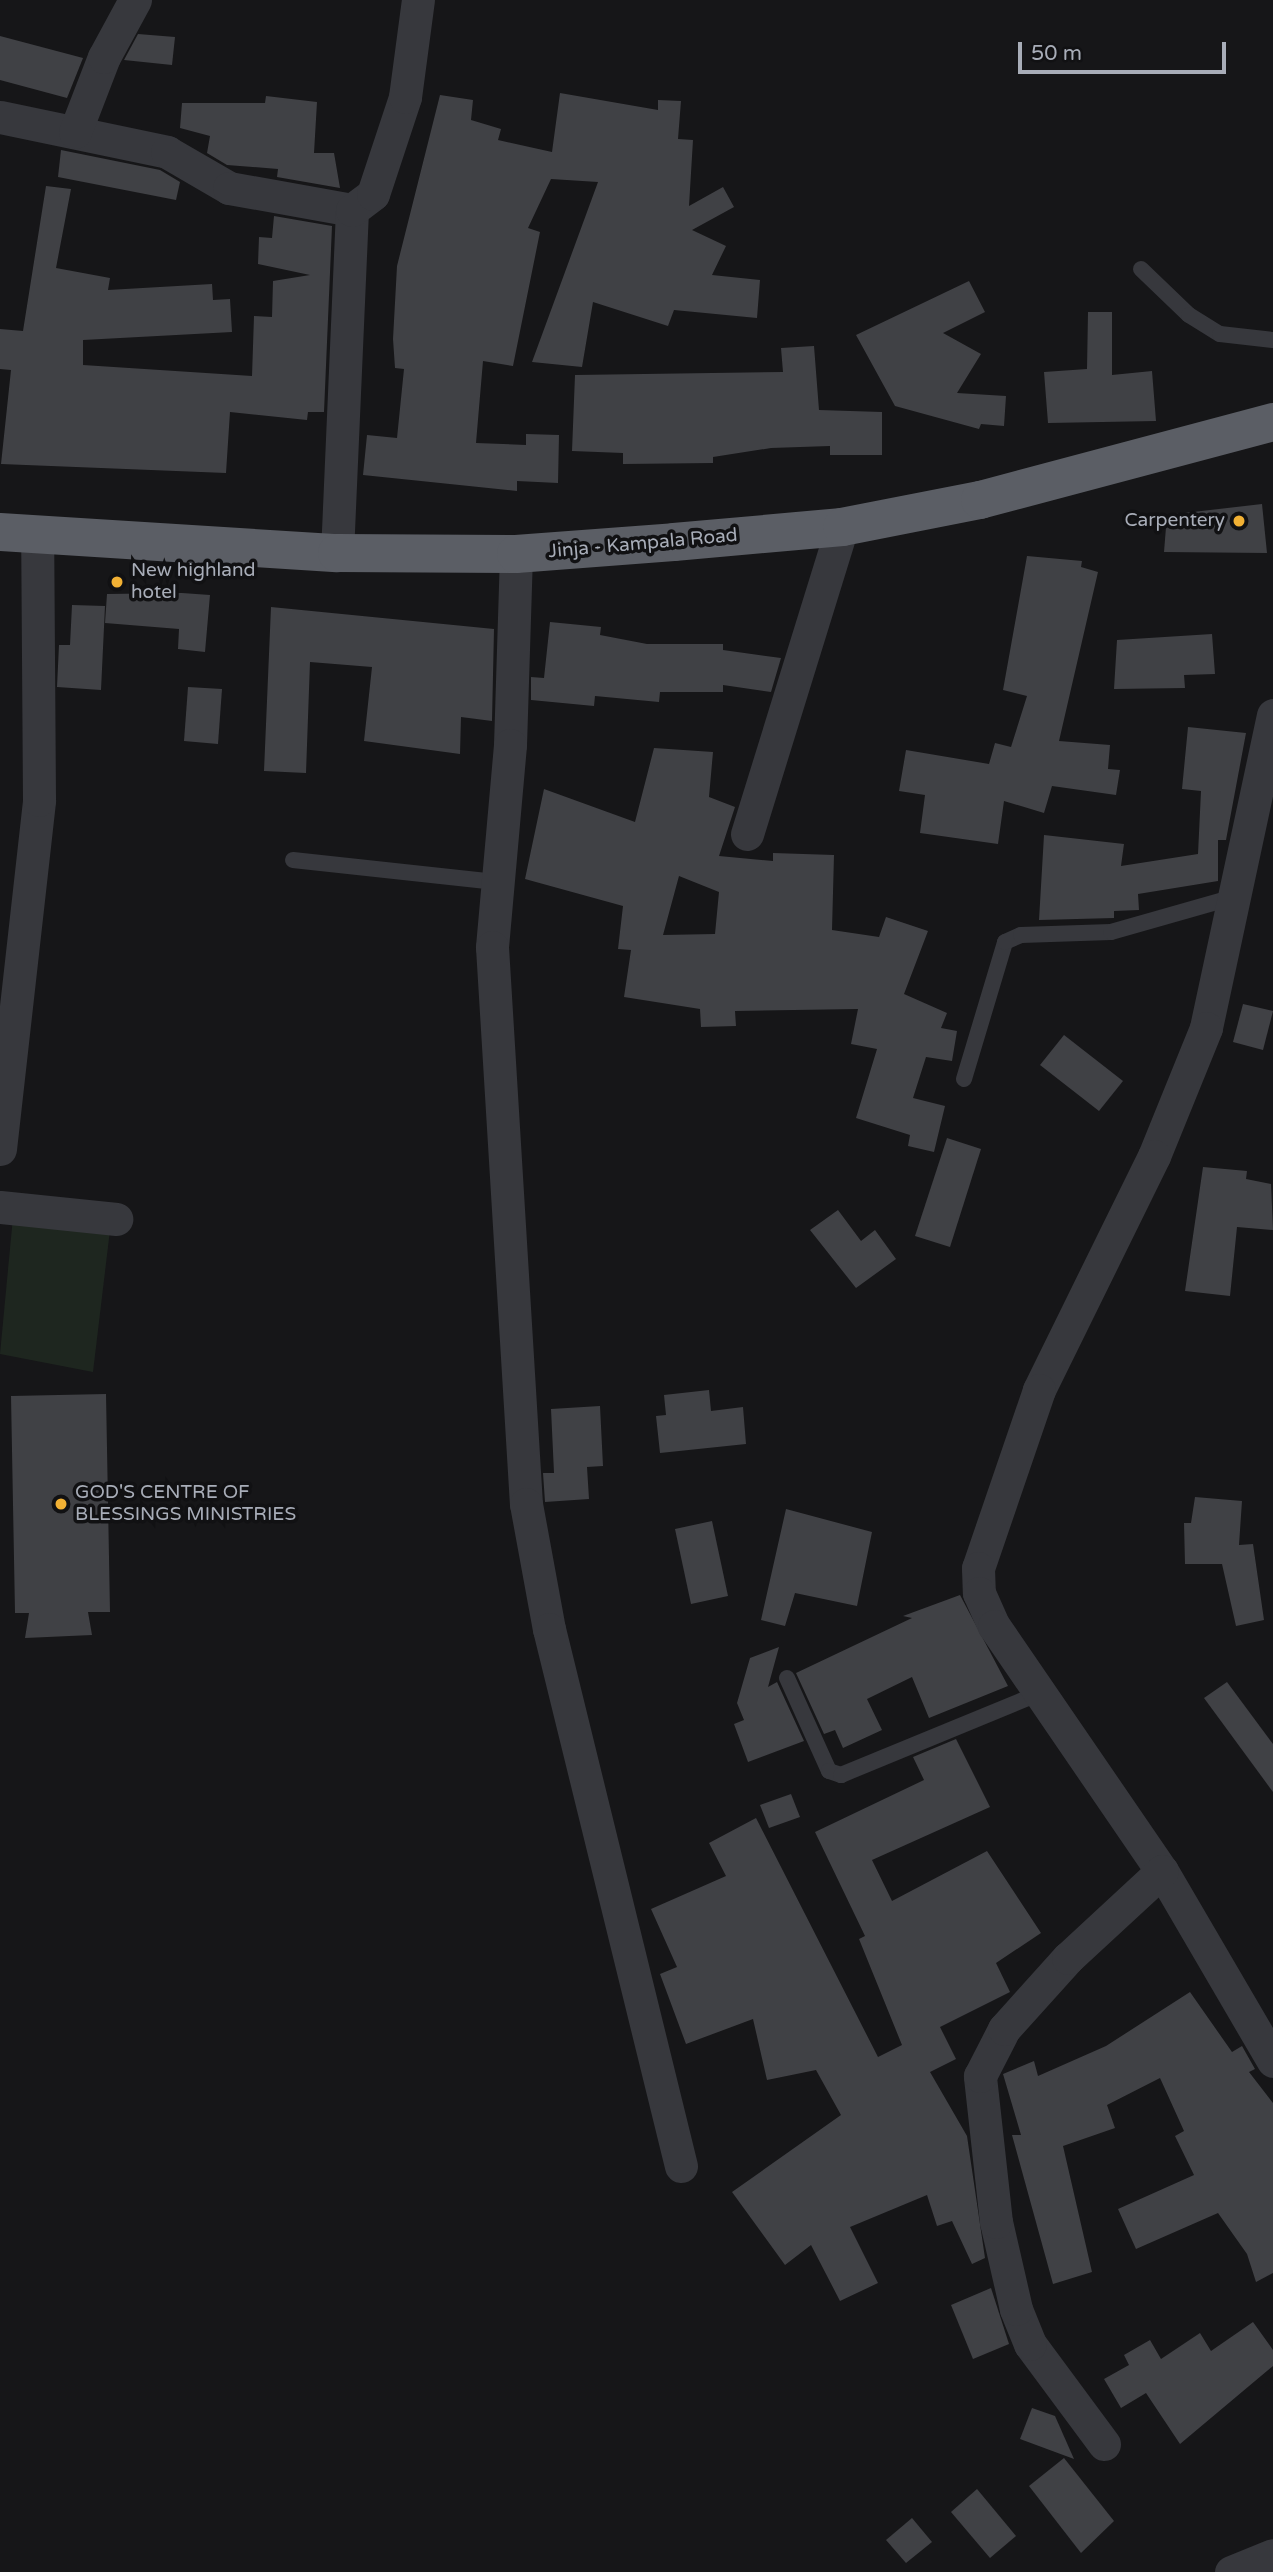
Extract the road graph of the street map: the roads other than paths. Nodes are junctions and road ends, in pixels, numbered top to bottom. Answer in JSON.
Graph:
{"nodes":[{"id":1,"x":135,"y":0,"type":"edge"},
{"id":2,"x":418,"y":0,"type":"edge"},
{"id":3,"x":0,"y":117,"type":"edge"},
{"id":4,"x":75,"y":132,"type":"junction"},
{"id":5,"x":352,"y":210,"type":"junction"},
{"id":6,"x":1141,"y":269,"type":"dead end"},
{"id":7,"x":1273,"y":340,"type":"edge"},
{"id":8,"x":1273,"y":422,"type":"edge"},
{"id":9,"x":842,"y":527,"type":"junction"},
{"id":10,"x":0,"y":531,"type":"edge"},
{"id":11,"x":37,"y":533,"type":"junction"},
{"id":12,"x":337,"y":552,"type":"junction"},
{"id":13,"x":516,"y":554,"type":"junction"},
{"id":14,"x":1273,"y":718,"type":"edge"},
{"id":15,"x":747,"y":834,"type":"dead end"},
{"id":16,"x":293,"y":860,"type":"dead end"},
{"id":17,"x":496,"y":882,"type":"junction"},
{"id":18,"x":1234,"y":897,"type":"junction"},
{"id":19,"x":964,"y":1079,"type":"dead end"},
{"id":20,"x":0,"y":1149,"type":"edge"},
{"id":21,"x":0,"y":1207,"type":"edge"},
{"id":22,"x":116,"y":1219,"type":"dead end"},
{"id":23,"x":787,"y":1678,"type":"dead end"},
{"id":24,"x":1040,"y":1693,"type":"junction"},
{"id":25,"x":1162,"y":1871,"type":"junction"},
{"id":26,"x":1273,"y":2061,"type":"edge"},
{"id":27,"x":681,"y":2166,"type":"dead end"},
{"id":28,"x":1104,"y":2444,"type":"dead end"},
{"id":29,"x":1273,"y":2555,"type":"edge"},
{"id":30,"x":1231,"y":2572,"type":"edge"}],
"edges":[{"from":1,"to":4,"type":"street"},
{"from":2,"to":5,"type":"street"},
{"from":3,"to":4,"type":"street"},
{"from":4,"to":5,"type":"street"},
{"from":5,"to":12,"type":"street"},
{"from":6,"to":7,"type":"lane"},
{"from":8,"to":9,"type":"highway","name":"Jinja - Kampala Road"},
{"from":9,"to":13,"type":"highway","name":"Jinja - Kampala Road"},
{"from":9,"to":15,"type":"street"},
{"from":10,"to":11,"type":"highway","name":"Jinja - Kampala Road"},
{"from":11,"to":12,"type":"highway","name":"Jinja - Kampala Road"},
{"from":11,"to":20,"type":"street"},
{"from":12,"to":13,"type":"highway","name":"Jinja - Kampala Road"},
{"from":13,"to":17,"type":"street"},
{"from":14,"to":18,"type":"street"},
{"from":16,"to":17,"type":"lane"},
{"from":17,"to":27,"type":"street"},
{"from":18,"to":19,"type":"lane"},
{"from":18,"to":24,"type":"street"},
{"from":21,"to":22,"type":"street"},
{"from":23,"to":24,"type":"lane"},
{"from":24,"to":25,"type":"street"},
{"from":25,"to":26,"type":"street"},
{"from":25,"to":28,"type":"street"},
{"from":29,"to":30,"type":"street"}]}
